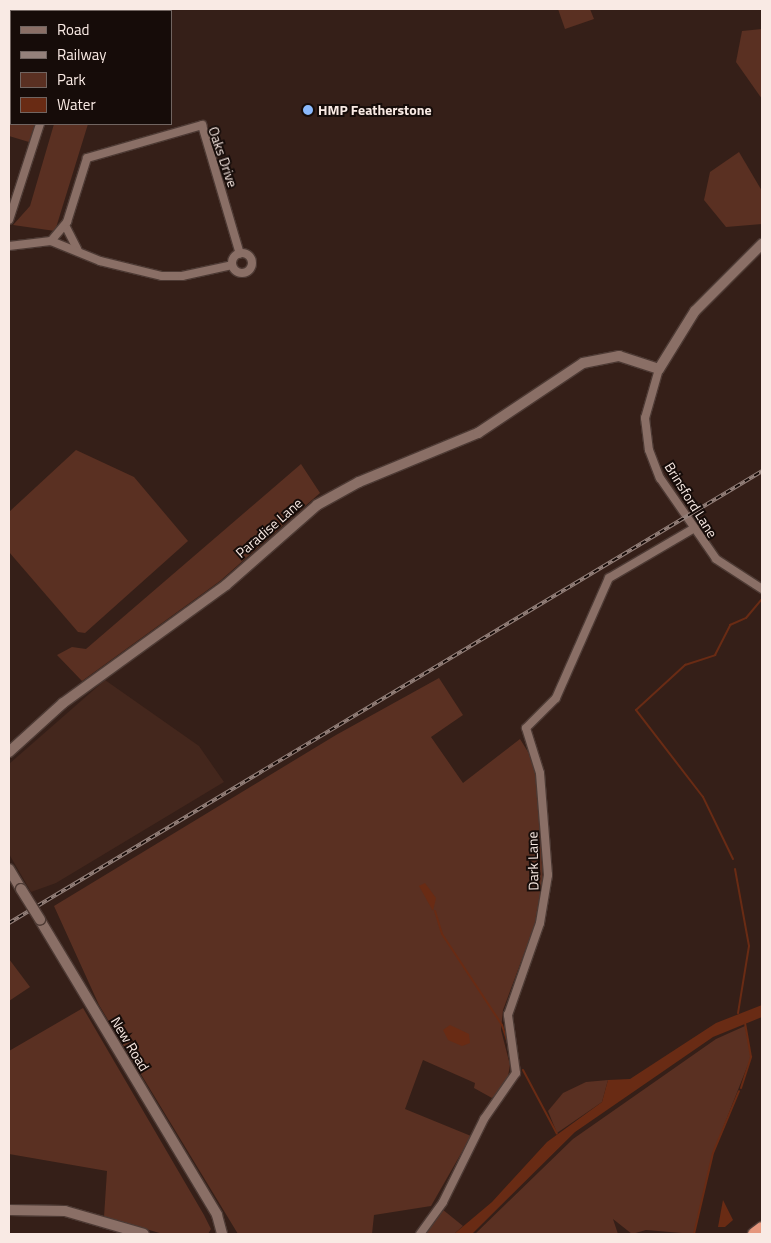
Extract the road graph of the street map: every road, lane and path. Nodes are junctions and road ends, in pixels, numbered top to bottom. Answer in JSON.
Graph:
{"nodes":[{"id":1,"x":40,"y":125,"type":"edge"},
{"id":2,"x":9,"y":220,"type":"edge"},
{"id":3,"x":66,"y":227,"type":"junction"},
{"id":4,"x":51,"y":241,"type":"junction"},
{"id":5,"x":762,"y":244,"type":"edge"},
{"id":6,"x":9,"y":246,"type":"edge"},
{"id":7,"x":79,"y":251,"type":"junction"},
{"id":8,"x":240,"y":254,"type":"junction"},
{"id":9,"x":232,"y":265,"type":"junction"},
{"id":10,"x":659,"y":369,"type":"junction"},
{"id":11,"x":693,"y":529,"type":"junction"},
{"id":12,"x":762,"y":588,"type":"edge"},
{"id":13,"x":9,"y":752,"type":"edge"},
{"id":14,"x":9,"y":869,"type":"edge"},
{"id":15,"x":9,"y":1210,"type":"edge"},
{"id":16,"x":762,"y":1228,"type":"edge"},
{"id":17,"x":144,"y":1234,"type":"edge"},
{"id":18,"x":222,"y":1234,"type":"edge"},
{"id":19,"x":420,"y":1234,"type":"edge"},
{"id":20,"x":754,"y":1234,"type":"edge"}],
"edges":[{"from":1,"to":2,"type":"street"},
{"from":3,"to":4,"type":"street"},
{"from":3,"to":7,"type":"street"},
{"from":3,"to":8,"type":"street","name":"Oaks Drive"},
{"from":4,"to":6,"type":"street"},
{"from":4,"to":7,"type":"street"},
{"from":5,"to":10,"type":"street"},
{"from":7,"to":9,"type":"street"},
{"from":8,"to":9,"type":"street"},
{"from":8,"to":9,"type":"street"},
{"from":10,"to":11,"type":"street","name":"Brinsford Lane"},
{"from":10,"to":13,"type":"street","name":"Paradise Lane"},
{"from":11,"to":12,"type":"street","name":"Brinsford Lane"},
{"from":11,"to":19,"type":"street","name":"Dark Lane"},
{"from":14,"to":18,"type":"street","name":"New Road","bridge":true},
{"from":15,"to":17,"type":"street"},
{"from":16,"to":20,"type":"highway"}]}
